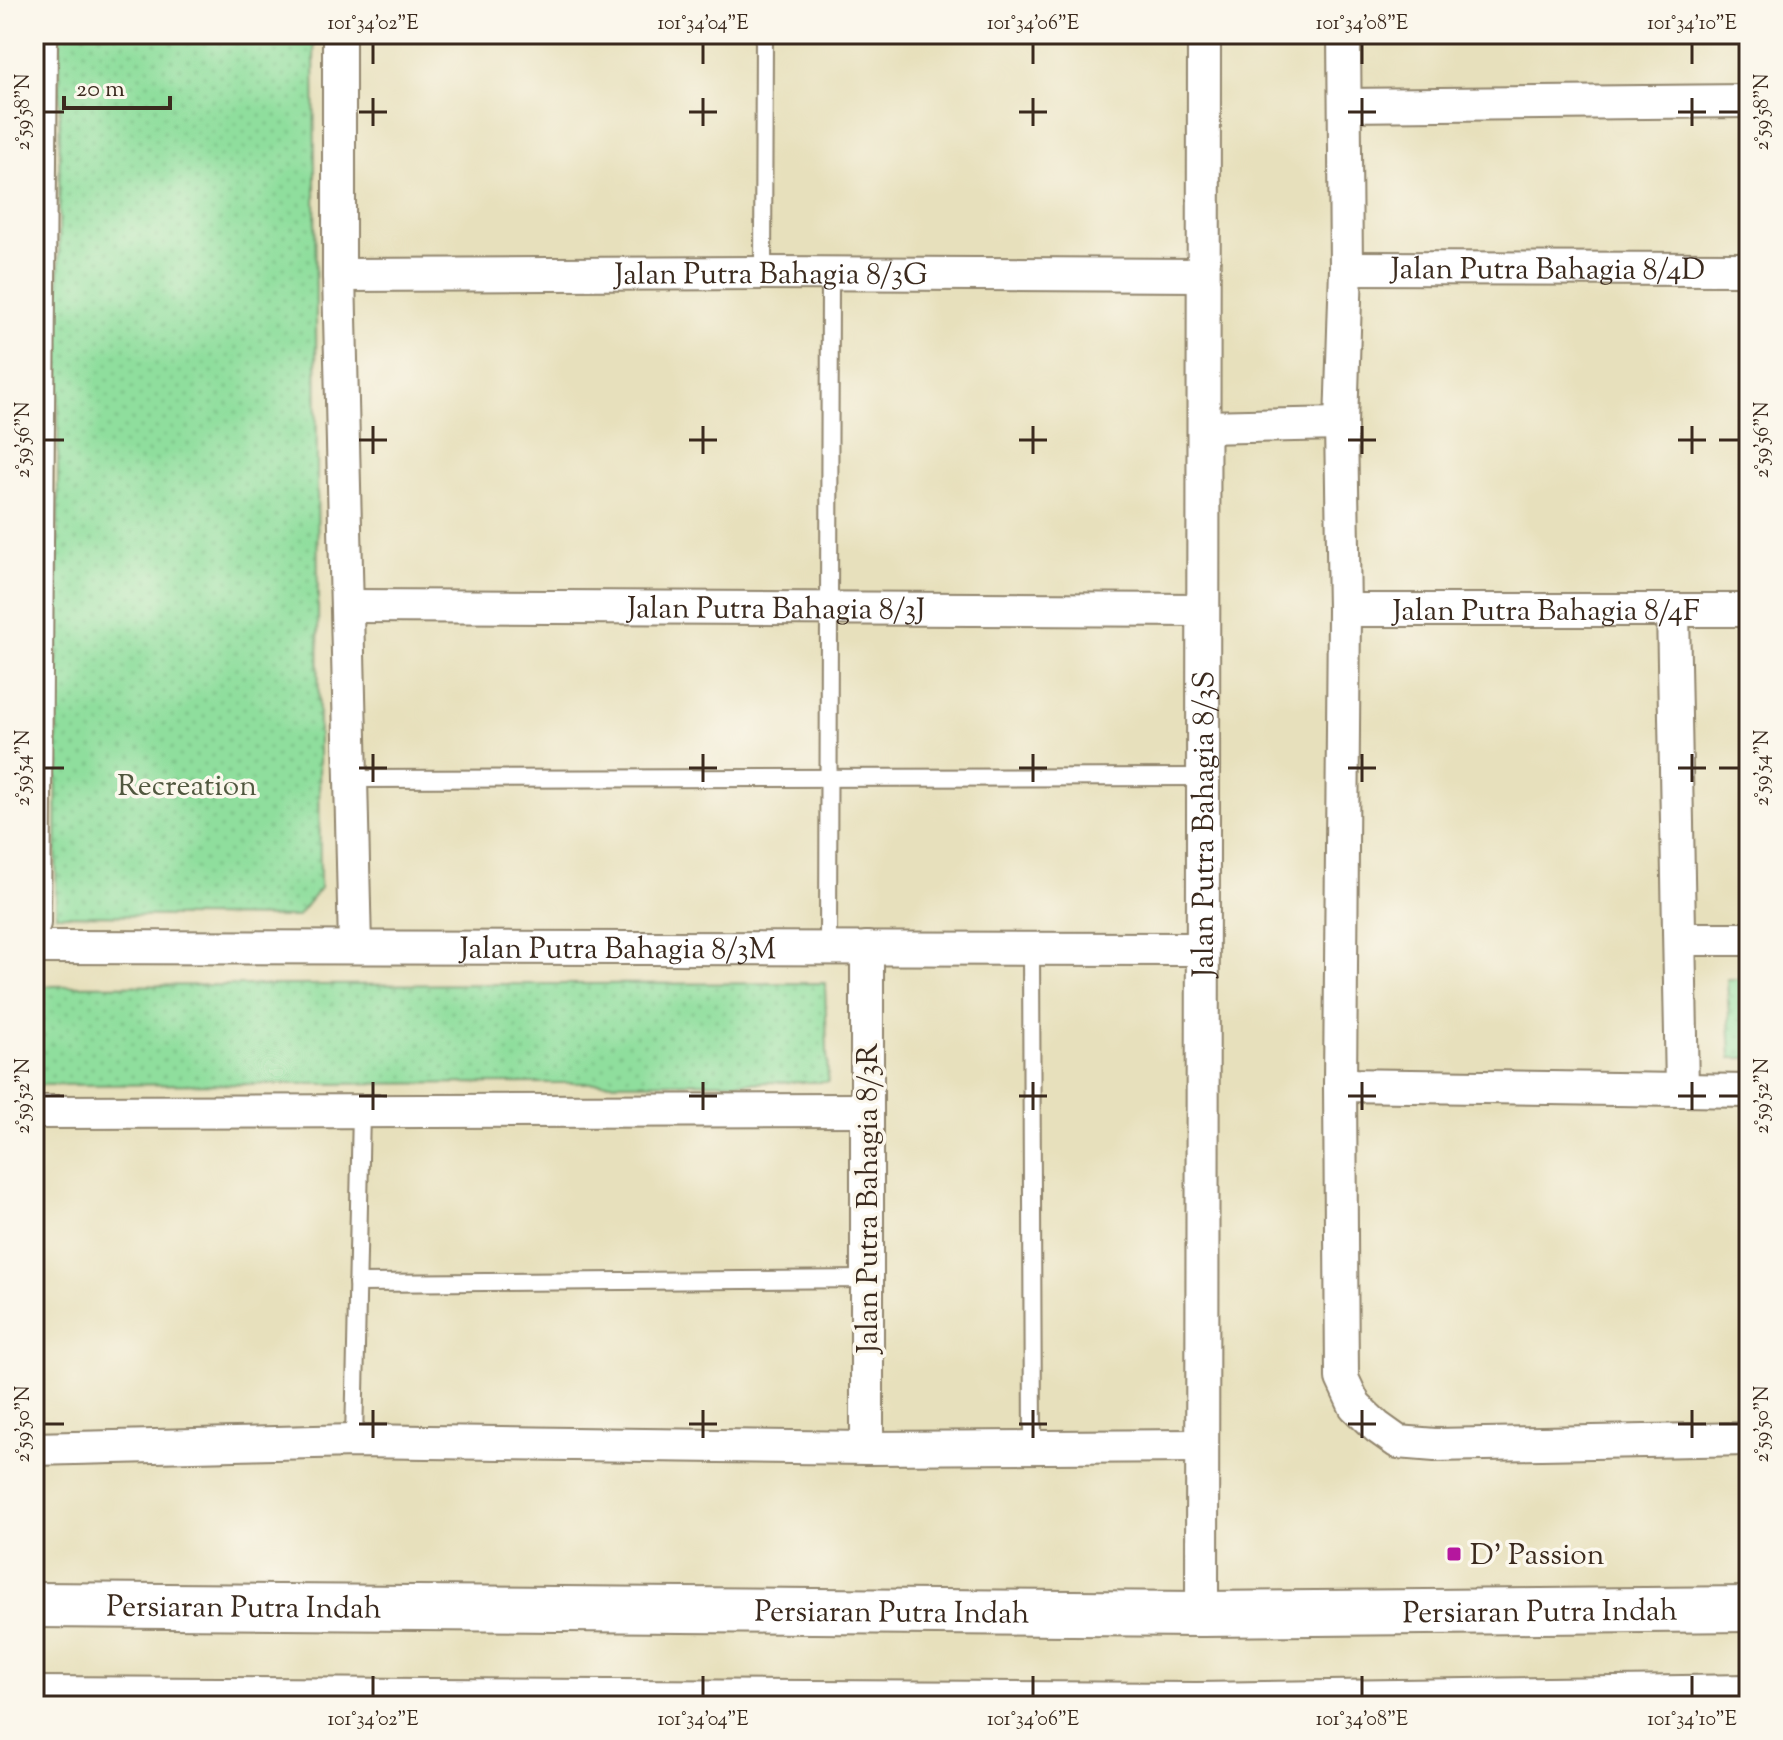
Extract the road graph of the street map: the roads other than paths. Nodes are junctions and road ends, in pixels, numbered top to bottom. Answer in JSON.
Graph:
{"nodes":[{"id":1,"x":41,"y":34,"type":"edge"},
{"id":2,"x":339,"y":34,"type":"edge"},
{"id":3,"x":764,"y":34,"type":"edge"},
{"id":4,"x":1204,"y":34,"type":"edge"},
{"id":5,"x":1344,"y":34,"type":"edge"},
{"id":6,"x":1749,"y":101,"type":"edge"},
{"id":7,"x":1345,"y":105,"type":"junction"},
{"id":8,"x":38,"y":117,"type":"edge"},
{"id":9,"x":1346,"y":268,"type":"junction"},
{"id":10,"x":1749,"y":269,"type":"edge"},
{"id":11,"x":763,"y":273,"type":"junction"},
{"id":12,"x":339,"y":275,"type":"junction"},
{"id":13,"x":830,"y":275,"type":"junction"},
{"id":14,"x":1202,"y":275,"type":"junction"},
{"id":15,"x":37,"y":281,"type":"edge"},
{"id":16,"x":1341,"y":424,"type":"junction"},
{"id":17,"x":1204,"y":427,"type":"junction"},
{"id":18,"x":348,"y":606,"type":"junction"},
{"id":19,"x":35,"y":607,"type":"edge"},
{"id":20,"x":828,"y":608,"type":"junction"},
{"id":21,"x":1203,"y":610,"type":"junction"},
{"id":22,"x":1344,"y":610,"type":"junction"},
{"id":23,"x":1673,"y":610,"type":"junction"},
{"id":24,"x":1749,"y":610,"type":"edge"},
{"id":25,"x":1202,"y":777,"type":"junction"},
{"id":26,"x":352,"y":779,"type":"junction"},
{"id":27,"x":828,"y":779,"type":"junction"},
{"id":28,"x":34,"y":923,"type":"edge"},
{"id":29,"x":1680,"y":939,"type":"junction"},
{"id":30,"x":1749,"y":939,"type":"edge"},
{"id":31,"x":34,"y":947,"type":"edge"},
{"id":32,"x":355,"y":947,"type":"junction"},
{"id":33,"x":828,"y":948,"type":"junction"},
{"id":34,"x":867,"y":948,"type":"junction"},
{"id":35,"x":1031,"y":948,"type":"junction"},
{"id":36,"x":1202,"y":949,"type":"junction"},
{"id":37,"x":1340,"y":1085,"type":"junction"},
{"id":38,"x":1682,"y":1089,"type":"junction"},
{"id":39,"x":1749,"y":1091,"type":"edge"},
{"id":40,"x":867,"y":1110,"type":"junction"},
{"id":41,"x":361,"y":1111,"type":"junction"},
{"id":42,"x":34,"y":1112,"type":"edge"},
{"id":43,"x":867,"y":1279,"type":"junction"},
{"id":44,"x":357,"y":1283,"type":"junction"},
{"id":45,"x":1749,"y":1439,"type":"edge"},
{"id":46,"x":354,"y":1441,"type":"junction"},
{"id":47,"x":1201,"y":1446,"type":"junction"},
{"id":48,"x":1033,"y":1447,"type":"junction"},
{"id":49,"x":867,"y":1448,"type":"junction"},
{"id":50,"x":34,"y":1449,"type":"edge"},
{"id":51,"x":34,"y":1605,"type":"edge"},
{"id":52,"x":1749,"y":1609,"type":"edge"},
{"id":53,"x":1202,"y":1614,"type":"junction"},
{"id":54,"x":1749,"y":1697,"type":"edge"},
{"id":55,"x":34,"y":1699,"type":"edge"}],
"edges":[{"from":1,"to":8,"type":"street"},
{"from":2,"to":12,"type":"street"},
{"from":3,"to":11,"type":"lane"},
{"from":4,"to":14,"type":"street","name":"Jalan Putra Bahagia 8/3S"},
{"from":5,"to":7,"type":"street"},
{"from":6,"to":7,"type":"street"},
{"from":7,"to":9,"type":"street"},
{"from":8,"to":15,"type":"street"},
{"from":9,"to":10,"type":"street","name":"Jalan Putra Bahagia 8/4D"},
{"from":9,"to":16,"type":"street"},
{"from":11,"to":12,"type":"street","name":"Jalan Putra Bahagia 8/3G"},
{"from":11,"to":13,"type":"street","name":"Jalan Putra Bahagia 8/3G"},
{"from":12,"to":18,"type":"street"},
{"from":13,"to":14,"type":"street","name":"Jalan Putra Bahagia 8/3G"},
{"from":13,"to":20,"type":"lane"},
{"from":14,"to":17,"type":"street","name":"Jalan Putra Bahagia 8/3S"},
{"from":15,"to":19,"type":"street"},
{"from":16,"to":17,"type":"street"},
{"from":16,"to":22,"type":"street"},
{"from":17,"to":21,"type":"street","name":"Jalan Putra Bahagia 8/3S"},
{"from":18,"to":20,"type":"street","name":"Jalan Putra Bahagia 8/3J"},
{"from":18,"to":26,"type":"street"},
{"from":19,"to":28,"type":"street"},
{"from":20,"to":21,"type":"street","name":"Jalan Putra Bahagia 8/3J"},
{"from":20,"to":27,"type":"lane"},
{"from":21,"to":25,"type":"street","name":"Jalan Putra Bahagia 8/3S"},
{"from":22,"to":23,"type":"street","name":"Jalan Putra Bahagia 8/4F"},
{"from":22,"to":37,"type":"street"},
{"from":23,"to":24,"type":"street","name":"Jalan Putra Bahagia 8/4F"},
{"from":23,"to":29,"type":"street"},
{"from":25,"to":27,"type":"lane"},
{"from":25,"to":36,"type":"street","name":"Jalan Putra Bahagia 8/3S"},
{"from":26,"to":27,"type":"lane"},
{"from":26,"to":32,"type":"street"},
{"from":27,"to":33,"type":"lane"},
{"from":29,"to":30,"type":"street"},
{"from":29,"to":38,"type":"street"},
{"from":31,"to":32,"type":"street","name":"Jalan Putra Bahagia 8/3M"},
{"from":32,"to":33,"type":"street","name":"Jalan Putra Bahagia 8/3M"},
{"from":33,"to":34,"type":"street","name":"Jalan Putra Bahagia 8/3M"},
{"from":34,"to":35,"type":"street","name":"Jalan Putra Bahagia 8/3M"},
{"from":34,"to":40,"type":"street","name":"Jalan Putra Bahagia 8/3R"},
{"from":35,"to":36,"type":"street","name":"Jalan Putra Bahagia 8/3M"},
{"from":35,"to":48,"type":"lane"},
{"from":36,"to":47,"type":"street","name":"Jalan Putra Bahagia 8/3S"},
{"from":37,"to":38,"type":"street"},
{"from":37,"to":45,"type":"street"},
{"from":38,"to":39,"type":"street"},
{"from":40,"to":41,"type":"street"},
{"from":40,"to":43,"type":"street","name":"Jalan Putra Bahagia 8/3R"},
{"from":41,"to":42,"type":"street"},
{"from":41,"to":44,"type":"lane"},
{"from":43,"to":44,"type":"lane"},
{"from":43,"to":49,"type":"street","name":"Jalan Putra Bahagia 8/3R"},
{"from":44,"to":46,"type":"lane"},
{"from":46,"to":49,"type":"street"},
{"from":46,"to":50,"type":"street"},
{"from":47,"to":48,"type":"street"},
{"from":47,"to":53,"type":"street","name":"Jalan Putra Bahagia 8/3S"},
{"from":48,"to":49,"type":"street"},
{"from":51,"to":53,"type":"main road","name":"Persiaran Putra Indah"},
{"from":52,"to":53,"type":"main road","name":"Persiaran Putra Indah"},
{"from":54,"to":55,"type":"main road"}]}
